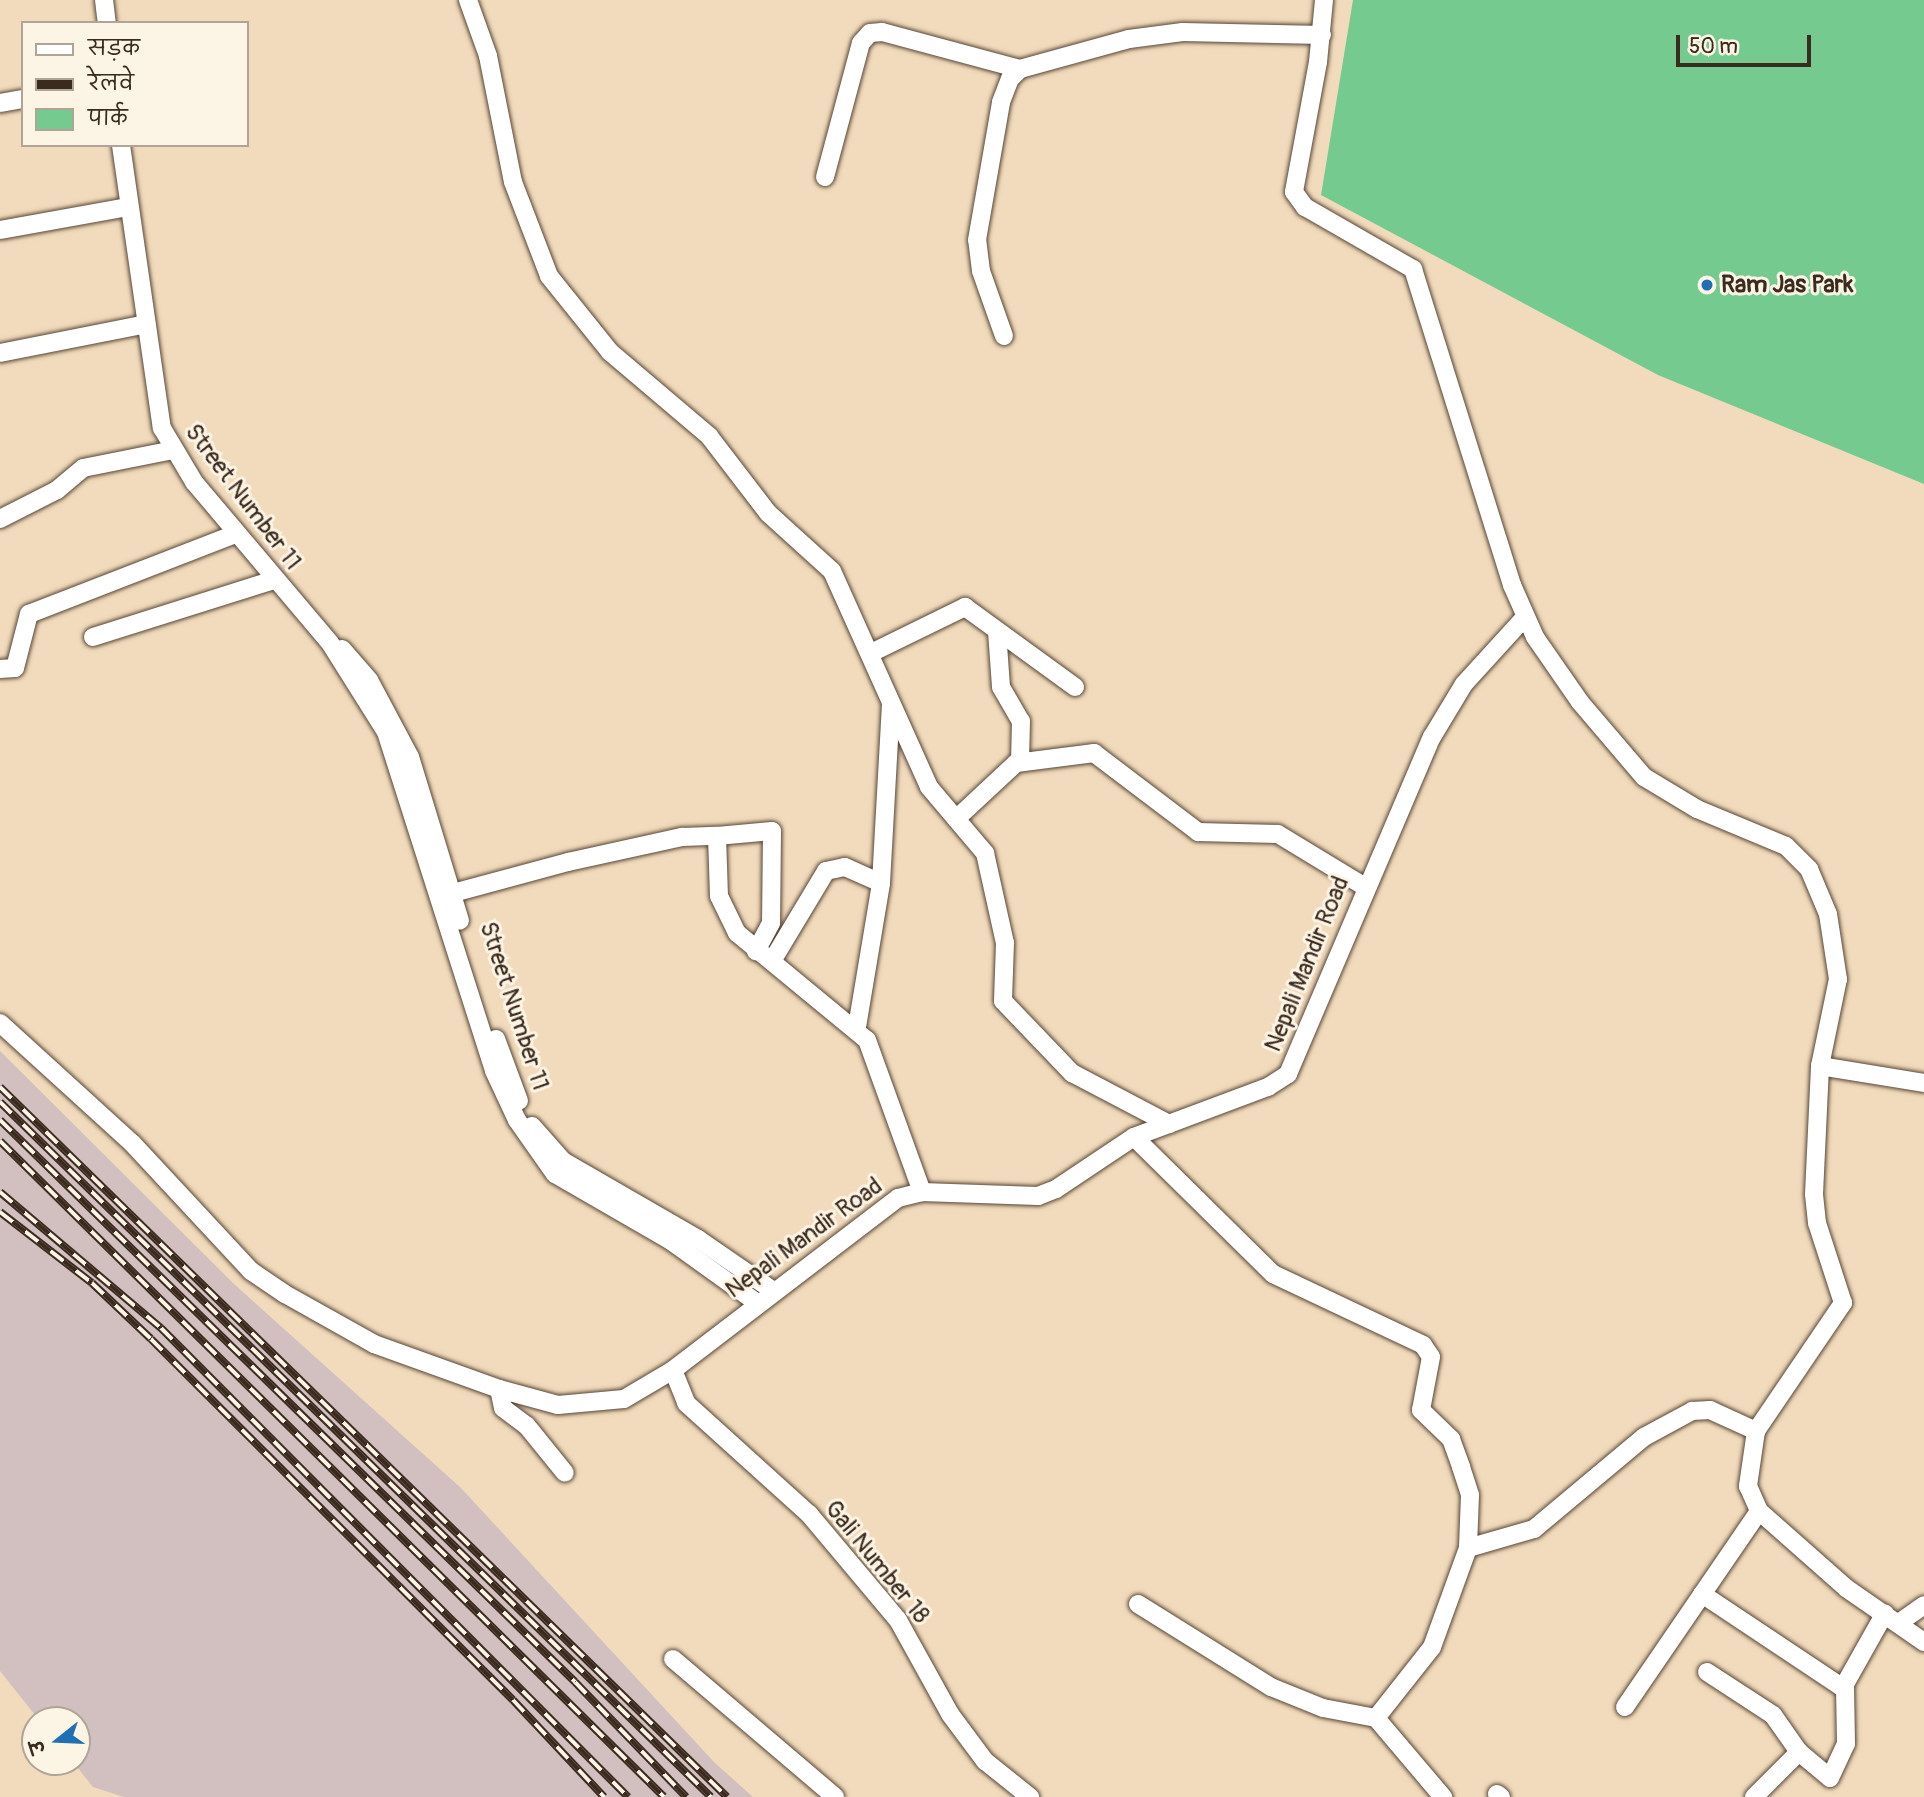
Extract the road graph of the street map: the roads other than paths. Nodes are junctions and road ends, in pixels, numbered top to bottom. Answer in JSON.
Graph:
{"nodes":[{"id":1,"x":104,"y":0,"type":"edge"},
{"id":2,"x":468,"y":0,"type":"edge"},
{"id":3,"x":1324,"y":0,"type":"edge"},
{"id":4,"x":107,"y":21,"type":"edge"},
{"id":5,"x":1322,"y":35,"type":"junction"},
{"id":6,"x":1020,"y":69,"type":"junction"},
{"id":7,"x":21,"y":99,"type":"edge"},
{"id":8,"x":0,"y":103,"type":"edge"},
{"id":9,"x":121,"y":147,"type":"edge"},
{"id":10,"x":825,"y":177,"type":"dead end"},
{"id":11,"x":128,"y":207,"type":"junction"},
{"id":12,"x":0,"y":230,"type":"edge"},
{"id":13,"x":146,"y":324,"type":"junction"},
{"id":14,"x":1004,"y":336,"type":"dead end"},
{"id":15,"x":0,"y":353,"type":"edge"},
{"id":16,"x":173,"y":450,"type":"junction"},
{"id":17,"x":0,"y":519,"type":"edge"},
{"id":18,"x":235,"y":534,"type":"junction"},
{"id":19,"x":274,"y":580,"type":"junction"},
{"id":20,"x":1525,"y":617,"type":"junction"},
{"id":21,"x":998,"y":631,"type":"junction"},
{"id":22,"x":93,"y":636,"type":"dead end"},
{"id":23,"x":871,"y":653,"type":"junction"},
{"id":24,"x":0,"y":669,"type":"edge"},
{"id":25,"x":1075,"y":687,"type":"dead end"},
{"id":26,"x":891,"y":700,"type":"junction"},
{"id":27,"x":1020,"y":762,"type":"junction"},
{"id":28,"x":956,"y":819,"type":"junction"},
{"id":29,"x":717,"y":836,"type":"junction"},
{"id":30,"x":881,"y":883,"type":"junction"},
{"id":31,"x":1365,"y":887,"type":"junction"},
{"id":32,"x":447,"y":895,"type":"junction"},
{"id":33,"x":756,"y":951,"type":"junction"},
{"id":34,"x":772,"y":961,"type":"junction"},
{"id":35,"x":0,"y":1023,"type":"edge"},
{"id":36,"x":857,"y":1027,"type":"junction"},
{"id":37,"x":1820,"y":1066,"type":"junction"},
{"id":38,"x":1924,"y":1083,"type":"edge"},
{"id":39,"x":1169,"y":1124,"type":"junction"},
{"id":40,"x":1134,"y":1137,"type":"junction"},
{"id":41,"x":922,"y":1192,"type":"junction"},
{"id":42,"x":772,"y":1290,"type":"junction"},
{"id":43,"x":756,"y":1302,"type":"junction"},
{"id":44,"x":673,"y":1370,"type":"junction"},
{"id":45,"x":499,"y":1389,"type":"junction"},
{"id":46,"x":1756,"y":1432,"type":"junction"},
{"id":47,"x":565,"y":1473,"type":"dead end"},
{"id":48,"x":1759,"y":1511,"type":"junction"},
{"id":49,"x":1468,"y":1548,"type":"junction"},
{"id":50,"x":1702,"y":1594,"type":"junction"},
{"id":51,"x":1139,"y":1604,"type":"dead end"},
{"id":52,"x":1924,"y":1605,"type":"edge"},
{"id":53,"x":1892,"y":1617,"type":"junction"},
{"id":54,"x":1924,"y":1642,"type":"edge"},
{"id":55,"x":673,"y":1659,"type":"dead end"},
{"id":56,"x":1707,"y":1671,"type":"dead end"},
{"id":57,"x":1845,"y":1684,"type":"junction"},
{"id":58,"x":1625,"y":1707,"type":"dead end"},
{"id":59,"x":1376,"y":1718,"type":"junction"},
{"id":60,"x":1799,"y":1752,"type":"junction"},
{"id":61,"x":835,"y":1797,"type":"edge"},
{"id":62,"x":1030,"y":1797,"type":"edge"},
{"id":63,"x":1443,"y":1797,"type":"edge"},
{"id":64,"x":1754,"y":1797,"type":"edge"}],
"edges":[{"from":1,"to":4,"type":"street"},
{"from":2,"to":23,"type":"street"},
{"from":3,"to":5,"type":"street"},
{"from":5,"to":6,"type":"street"},
{"from":5,"to":20,"type":"street"},
{"from":6,"to":10,"type":"street"},
{"from":6,"to":14,"type":"street"},
{"from":7,"to":8,"type":"street"},
{"from":9,"to":11,"type":"street","name":"Street Number 11"},
{"from":11,"to":12,"type":"street"},
{"from":11,"to":13,"type":"street","name":"Street Number 11"},
{"from":13,"to":15,"type":"street"},
{"from":13,"to":16,"type":"street","name":"Street Number 11"},
{"from":16,"to":17,"type":"street"},
{"from":16,"to":18,"type":"street","name":"Street Number 11"},
{"from":18,"to":19,"type":"street","name":"Street Number 11"},
{"from":18,"to":24,"type":"street"},
{"from":19,"to":22,"type":"street"},
{"from":19,"to":32,"type":"street","name":"Street Number 11"},
{"from":20,"to":31,"type":"street","name":"Nepali Mandir Road"},
{"from":20,"to":37,"type":"street"},
{"from":21,"to":23,"type":"street"},
{"from":21,"to":25,"type":"street"},
{"from":21,"to":27,"type":"street"},
{"from":23,"to":26,"type":"street"},
{"from":26,"to":28,"type":"street"},
{"from":26,"to":30,"type":"street"},
{"from":27,"to":28,"type":"street"},
{"from":27,"to":31,"type":"street"},
{"from":28,"to":39,"type":"street"},
{"from":29,"to":32,"type":"street"},
{"from":29,"to":33,"type":"street"},
{"from":29,"to":33,"type":"street"},
{"from":30,"to":34,"type":"street"},
{"from":30,"to":36,"type":"street"},
{"from":31,"to":39,"type":"street","name":"Nepali Mandir Road"},
{"from":32,"to":42,"type":"street","name":"Street Number 11"},
{"from":32,"to":43,"type":"street","name":"Street Number 11"},
{"from":33,"to":34,"type":"street"},
{"from":34,"to":36,"type":"street"},
{"from":35,"to":45,"type":"street","name":"Nepali Mandir Road"},
{"from":36,"to":41,"type":"street"},
{"from":37,"to":38,"type":"street"},
{"from":37,"to":46,"type":"street"},
{"from":39,"to":40,"type":"street","name":"Nepali Mandir Road"},
{"from":40,"to":41,"type":"street","name":"Nepali Mandir Road"},
{"from":40,"to":49,"type":"street"},
{"from":41,"to":42,"type":"street","name":"Nepali Mandir Road"},
{"from":42,"to":43,"type":"street","name":"Nepali Mandir Road"},
{"from":43,"to":44,"type":"street","name":"Nepali Mandir Road"},
{"from":44,"to":45,"type":"street","name":"Nepali Mandir Road"},
{"from":44,"to":62,"type":"street","name":"Gali Number 18"},
{"from":45,"to":47,"type":"street"},
{"from":46,"to":48,"type":"street"},
{"from":46,"to":49,"type":"street"},
{"from":48,"to":50,"type":"street"},
{"from":48,"to":53,"type":"street"},
{"from":49,"to":59,"type":"street"},
{"from":50,"to":57,"type":"street"},
{"from":50,"to":58,"type":"street"},
{"from":51,"to":59,"type":"street"},
{"from":52,"to":53,"type":"street"},
{"from":53,"to":54,"type":"street"},
{"from":53,"to":57,"type":"street"},
{"from":55,"to":61,"type":"street"},
{"from":56,"to":60,"type":"street"},
{"from":57,"to":60,"type":"street"},
{"from":59,"to":63,"type":"street"},
{"from":60,"to":64,"type":"street"}]}
